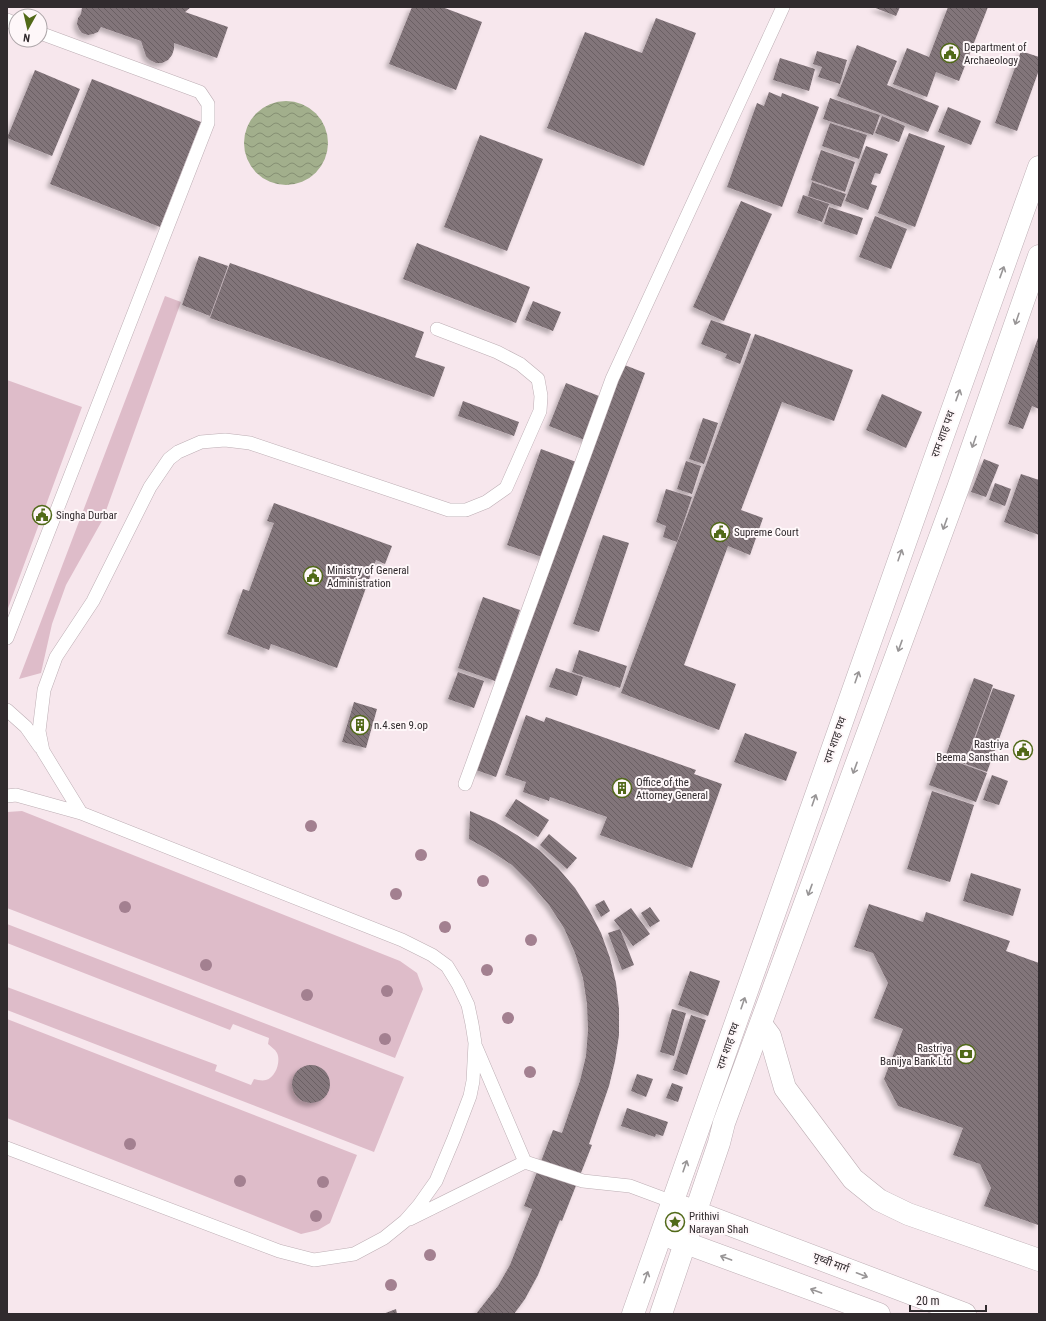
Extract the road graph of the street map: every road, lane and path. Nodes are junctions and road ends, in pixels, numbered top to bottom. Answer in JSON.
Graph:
{"nodes":[{"id":1,"x":783,"y":7,"type":"edge"},
{"id":2,"x":48,"y":36,"type":"edge"},
{"id":3,"x":1039,"y":167,"type":"edge"},
{"id":4,"x":1039,"y":256,"type":"edge"},
{"id":5,"x":437,"y":329,"type":"dead end"},
{"id":6,"x":7,"y":638,"type":"edge"},
{"id":7,"x":7,"y":710,"type":"edge"},
{"id":8,"x":43,"y":752,"type":"junction"},
{"id":9,"x":465,"y":784,"type":"dead end"},
{"id":10,"x":7,"y":796,"type":"edge"},
{"id":11,"x":81,"y":814,"type":"junction"},
{"id":12,"x":761,"y":1024,"type":"junction"},
{"id":13,"x":475,"y":1043,"type":"junction"},
{"id":14,"x":7,"y":1148,"type":"edge"},
{"id":15,"x":30,"y":1156,"type":"junction"},
{"id":16,"x":7,"y":1157,"type":"edge"},
{"id":17,"x":526,"y":1162,"type":"junction"},
{"id":18,"x":672,"y":1202,"type":"junction"},
{"id":19,"x":696,"y":1212,"type":"junction"},
{"id":20,"x":405,"y":1221,"type":"junction"},
{"id":21,"x":661,"y":1234,"type":"junction"},
{"id":22,"x":685,"y":1243,"type":"junction"},
{"id":23,"x":1039,"y":1260,"type":"edge"},
{"id":24,"x":633,"y":1314,"type":"edge"},
{"id":25,"x":661,"y":1314,"type":"edge"},
{"id":26,"x":879,"y":1314,"type":"edge"},
{"id":27,"x":965,"y":1314,"type":"edge"}],
"edges":[{"from":1,"to":9,"type":"lane"},
{"from":2,"to":6,"type":"lane"},
{"from":18,"to":3,"type":"main road","name":"राम शाह पथ","one_way":true},
{"from":4,"to":12,"type":"main road","name":"राम शाह पथ","one_way":true},
{"from":5,"to":8,"type":"lane"},
{"from":7,"to":8,"type":"lane"},
{"from":8,"to":11,"type":"lane"},
{"from":10,"to":11,"type":"lane"},
{"from":11,"to":13,"type":"lane"},
{"from":12,"to":19,"type":"main road","name":"राम शाह पथ"},
{"from":12,"to":23,"type":"main road"},
{"from":13,"to":17,"type":"lane"},
{"from":13,"to":20,"type":"lane"},
{"from":14,"to":15,"type":"lane"},
{"from":15,"to":16,"type":"lane"},
{"from":15,"to":20,"type":"lane"},
{"from":17,"to":18,"type":"lane"},
{"from":17,"to":20,"type":"lane"},
{"from":18,"to":19,"type":"main road","name":"पृथ्वी मार्ग"},
{"from":18,"to":21,"type":"main road","name":"राम शाह पथ"},
{"from":19,"to":22,"type":"main road","name":"राम शाह पथ"},
{"from":19,"to":27,"type":"main road","name":"पृथ्वी मार्ग","one_way":true},
{"from":21,"to":22,"type":"main road"},
{"from":24,"to":21,"type":"main road","name":"राम शाह पथ","one_way":true},
{"from":22,"to":25,"type":"main road","name":"राम शाह पथ"},
{"from":26,"to":22,"type":"main road","one_way":true}]}
